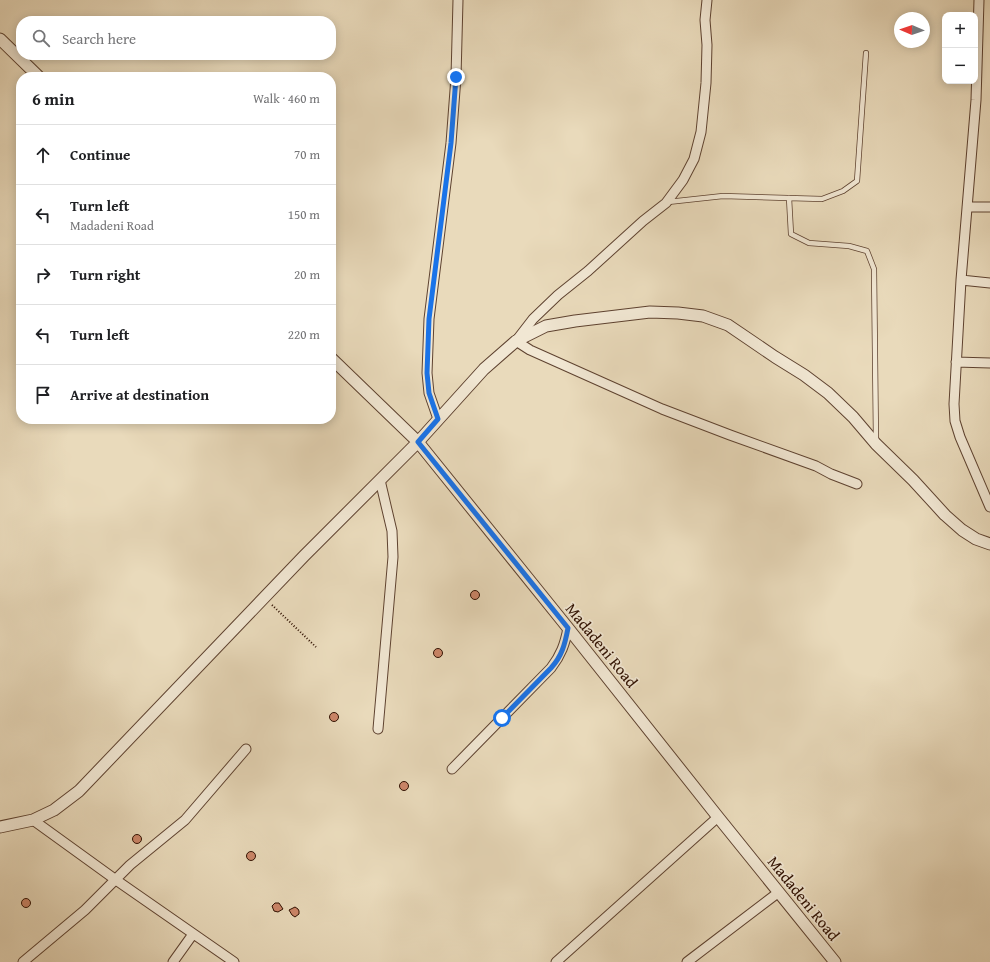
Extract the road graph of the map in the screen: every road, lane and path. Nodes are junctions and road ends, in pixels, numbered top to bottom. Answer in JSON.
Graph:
{"nodes":[{"id":1,"x":458,"y":0,"type":"edge"},
{"id":2,"x":707,"y":0,"type":"edge"},
{"id":3,"x":979,"y":0,"type":"edge"},
{"id":4,"x":0,"y":39,"type":"edge"},
{"id":5,"x":866,"y":52,"type":"dead end"},
{"id":6,"x":16,"y":55,"type":"edge"},
{"id":7,"x":22,"y":60,"type":"edge"},
{"id":8,"x":34,"y":72,"type":"edge"},
{"id":9,"x":789,"y":198,"type":"junction"},
{"id":10,"x":666,"y":203,"type":"junction"},
{"id":11,"x":967,"y":207,"type":"junction"},
{"id":12,"x":990,"y":207,"type":"edge"},
{"id":13,"x":961,"y":280,"type":"junction"},
{"id":14,"x":990,"y":283,"type":"edge"},
{"id":15,"x":516,"y":341,"type":"junction"},
{"id":16,"x":956,"y":362,"type":"junction"},
{"id":17,"x":336,"y":363,"type":"edge"},
{"id":18,"x":990,"y":363,"type":"edge"},
{"id":19,"x":438,"y":419,"type":"junction"},
{"id":20,"x":418,"y":442,"type":"junction"},
{"id":21,"x":876,"y":444,"type":"junction"},
{"id":22,"x":380,"y":480,"type":"junction"},
{"id":23,"x":857,"y":484,"type":"dead end"},
{"id":24,"x":990,"y":507,"type":"edge"},
{"id":25,"x":990,"y":544,"type":"edge"},
{"id":26,"x":264,"y":597,"type":"junction"},
{"id":27,"x":568,"y":628,"type":"junction"},
{"id":28,"x":316,"y":647,"type":"dead end"},
{"id":29,"x":378,"y":730,"type":"dead end"},
{"id":30,"x":246,"y":749,"type":"dead end"},
{"id":31,"x":452,"y":769,"type":"dead end"},
{"id":32,"x":718,"y":817,"type":"junction"},
{"id":33,"x":34,"y":820,"type":"junction"},
{"id":34,"x":0,"y":827,"type":"edge"},
{"id":35,"x":116,"y":880,"type":"junction"},
{"id":36,"x":779,"y":892,"type":"junction"},
{"id":37,"x":193,"y":934,"type":"junction"},
{"id":38,"x":23,"y":962,"type":"edge"},
{"id":39,"x":173,"y":962,"type":"edge"},
{"id":40,"x":234,"y":962,"type":"edge"},
{"id":41,"x":556,"y":962,"type":"edge"},
{"id":42,"x":687,"y":962,"type":"edge"},
{"id":43,"x":835,"y":962,"type":"edge"}],
"edges":[{"from":1,"to":19,"type":"street"},
{"from":2,"to":10,"type":"street"},
{"from":3,"to":11,"type":"street"},
{"from":4,"to":6,"type":"street"},
{"from":5,"to":9,"type":"lane"},
{"from":7,"to":8,"type":"street"},
{"from":9,"to":10,"type":"lane"},
{"from":9,"to":21,"type":"lane"},
{"from":10,"to":15,"type":"street"},
{"from":11,"to":12,"type":"street"},
{"from":11,"to":13,"type":"street"},
{"from":13,"to":14,"type":"street"},
{"from":13,"to":16,"type":"street"},
{"from":15,"to":19,"type":"street"},
{"from":15,"to":21,"type":"street"},
{"from":15,"to":23,"type":"street"},
{"from":16,"to":18,"type":"street"},
{"from":16,"to":24,"type":"street"},
{"from":17,"to":20,"type":"street","name":"Madadeni Road"},
{"from":19,"to":20,"type":"street"},
{"from":20,"to":22,"type":"street"},
{"from":20,"to":27,"type":"street","name":"Madadeni Road"},
{"from":21,"to":25,"type":"street"},
{"from":22,"to":26,"type":"street"},
{"from":22,"to":29,"type":"street"},
{"from":26,"to":28,"type":"path"},
{"from":26,"to":33,"type":"street"},
{"from":27,"to":31,"type":"street"},
{"from":27,"to":32,"type":"street","name":"Madadeni Road"},
{"from":30,"to":35,"type":"street"},
{"from":32,"to":36,"type":"street","name":"Madadeni Road"},
{"from":32,"to":41,"type":"street"},
{"from":33,"to":34,"type":"street"},
{"from":33,"to":35,"type":"street"},
{"from":35,"to":37,"type":"street"},
{"from":35,"to":38,"type":"street"},
{"from":36,"to":42,"type":"street"},
{"from":36,"to":43,"type":"street","name":"Madadeni Road"},
{"from":37,"to":39,"type":"street"},
{"from":37,"to":40,"type":"street"}]}
